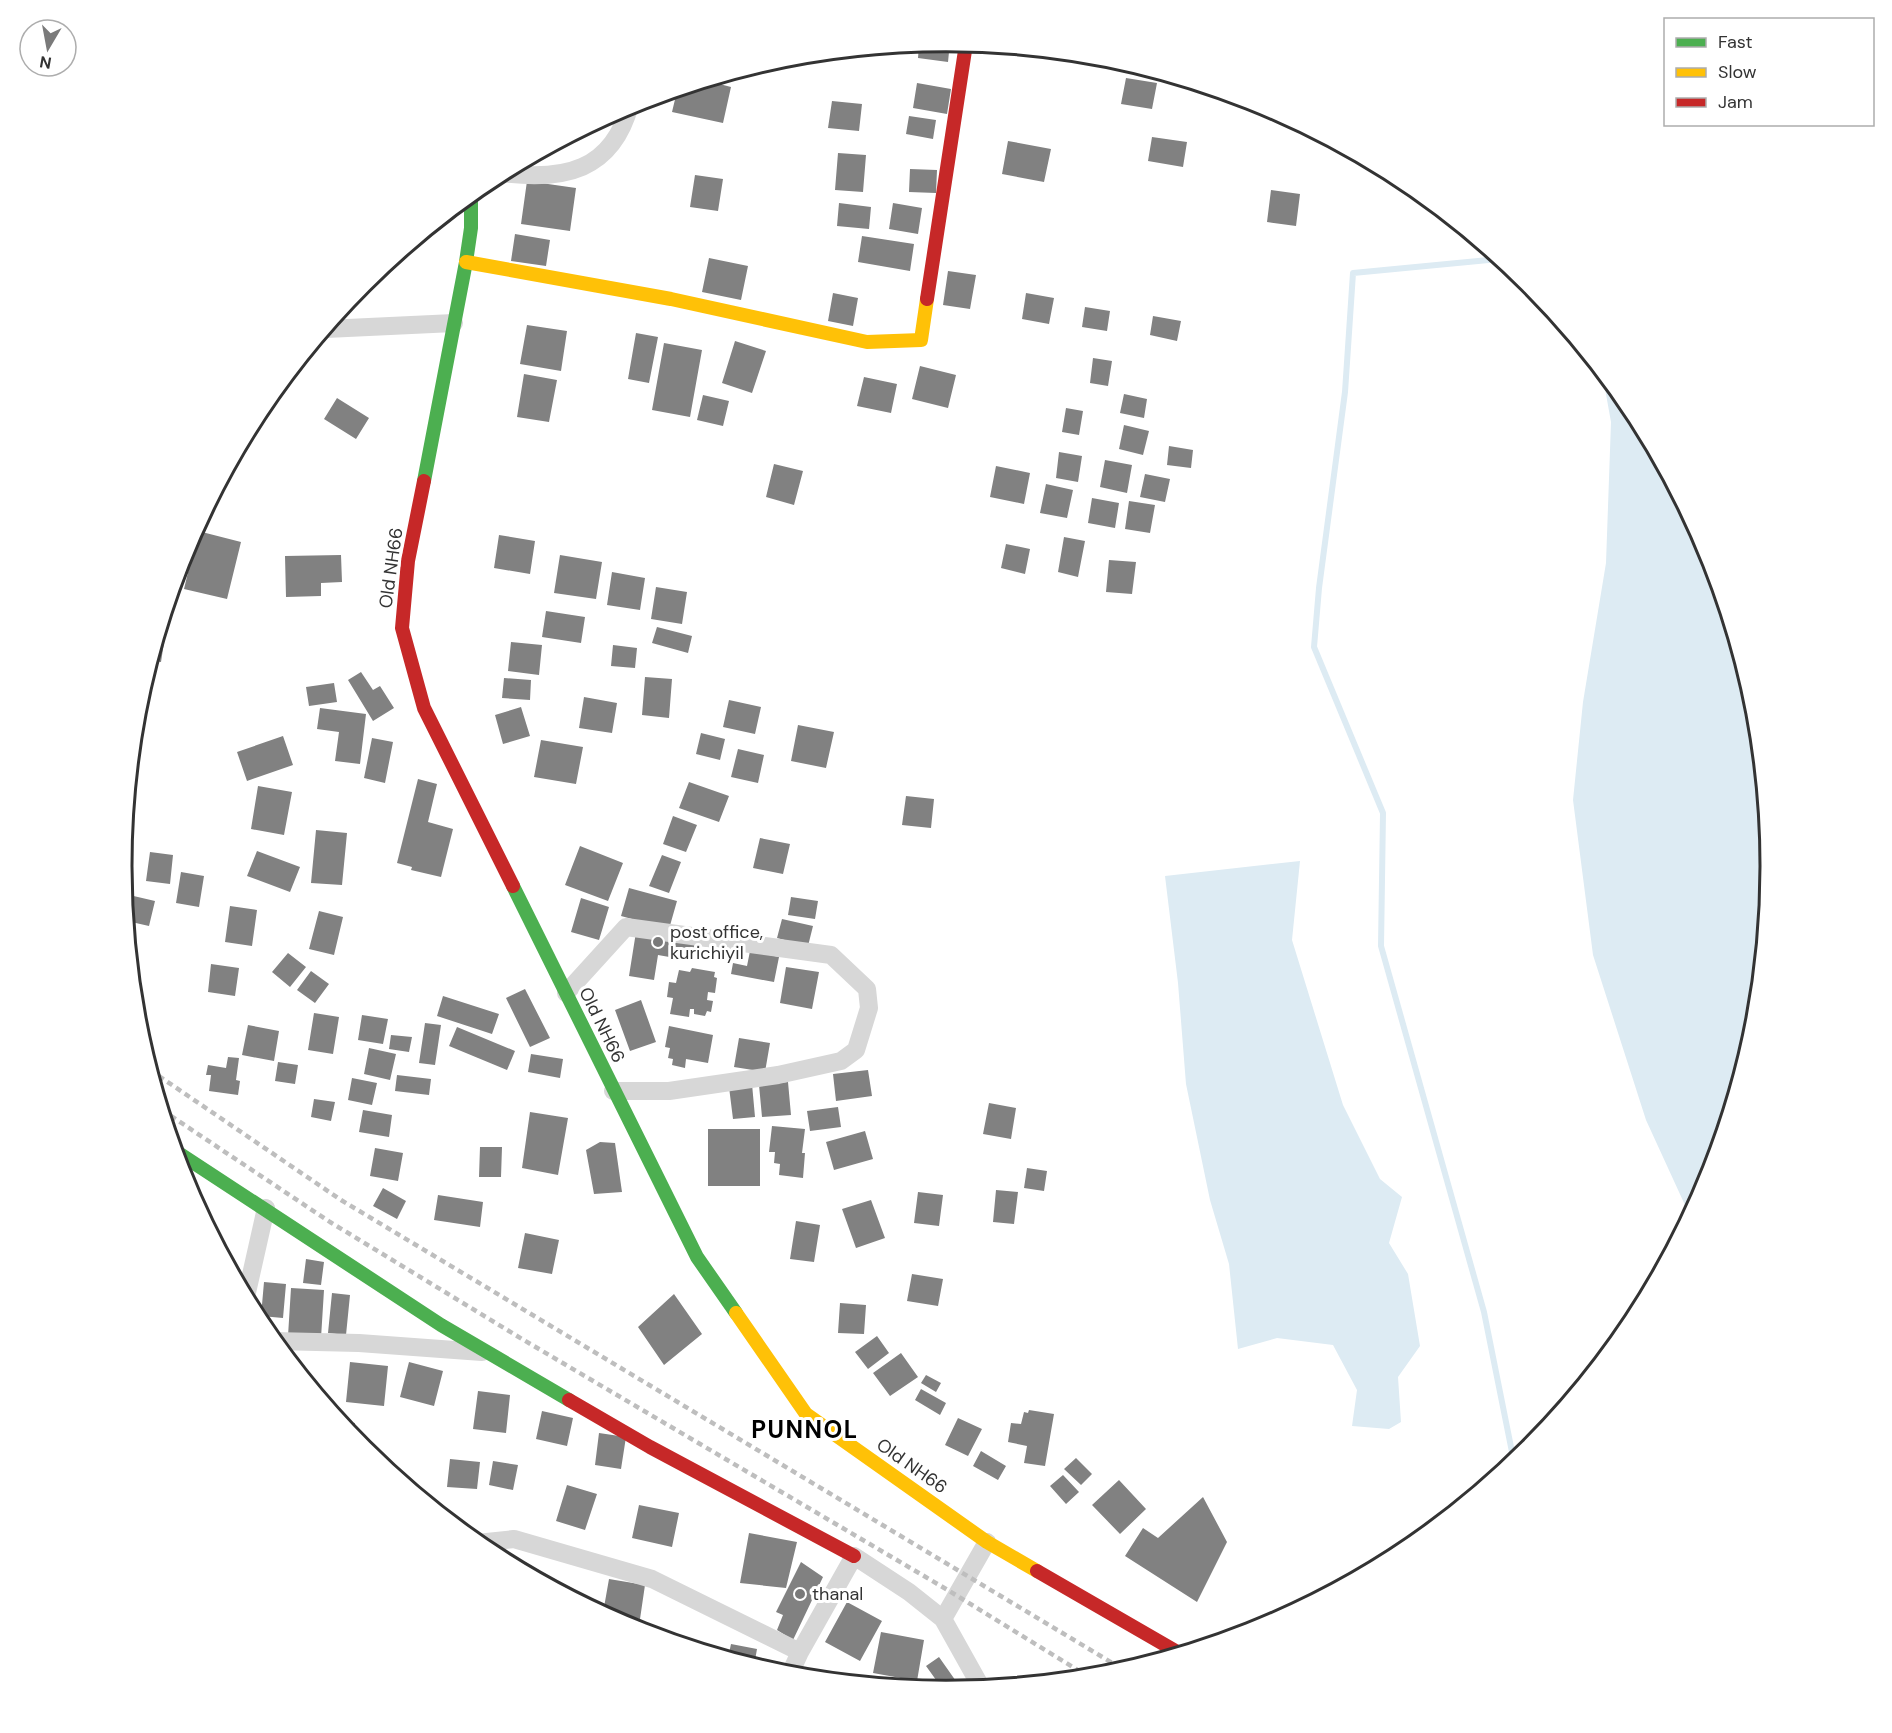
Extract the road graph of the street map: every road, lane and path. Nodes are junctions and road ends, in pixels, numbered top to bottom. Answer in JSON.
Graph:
{"nodes":[{"id":1,"x":965,"y":53,"type":"edge"},
{"id":2,"x":626,"y":118,"type":"edge"},
{"id":3,"x":521,"y":173,"type":"edge"},
{"id":4,"x":471,"y":206,"type":"edge"},
{"id":5,"x":466,"y":262,"type":"junction"},
{"id":6,"x":454,"y":323,"type":"junction"},
{"id":7,"x":335,"y":329,"type":"edge"},
{"id":8,"x":566,"y":993,"type":"junction"},
{"id":9,"x":613,"y":1091,"type":"junction"},
{"id":10,"x":186,"y":1158,"type":"edge"},
{"id":11,"x":266,"y":1208,"type":"junction"},
{"id":12,"x":249,"y":1285,"type":"edge"},
{"id":13,"x":285,"y":1341,"type":"edge"},
{"id":14,"x":489,"y":1353,"type":"junction"},
{"id":15,"x":492,"y":1541,"type":"edge"},
{"id":16,"x":987,"y":1542,"type":"junction"},
{"id":17,"x":854,"y":1556,"type":"junction"},
{"id":18,"x":944,"y":1619,"type":"junction"},
{"id":19,"x":1171,"y":1649,"type":"edge"},
{"id":20,"x":800,"y":1652,"type":"junction"},
{"id":21,"x":794,"y":1666,"type":"edge"},
{"id":22,"x":976,"y":1679,"type":"edge"}],
"edges":[{"from":1,"to":5,"type":"main road"},
{"from":2,"to":3,"type":"street"},
{"from":4,"to":5,"type":"main road","name":"Old NH66"},
{"from":5,"to":6,"type":"main road","name":"Old NH66"},
{"from":6,"to":7,"type":"street"},
{"from":6,"to":8,"type":"main road","name":"Old NH66"},
{"from":8,"to":9,"type":"main road","name":"Old NH66"},
{"from":8,"to":9,"type":"street"},
{"from":9,"to":16,"type":"main road","name":"Old NH66"},
{"from":10,"to":11,"type":"main road"},
{"from":11,"to":12,"type":"street"},
{"from":11,"to":14,"type":"main road"},
{"from":13,"to":14,"type":"street"},
{"from":14,"to":17,"type":"main road"},
{"from":15,"to":20,"type":"street"},
{"from":16,"to":18,"type":"street"},
{"from":16,"to":19,"type":"main road","name":"Old NH66"},
{"from":17,"to":18,"type":"street"},
{"from":17,"to":20,"type":"street"},
{"from":18,"to":22,"type":"street"},
{"from":20,"to":21,"type":"street"}]}
